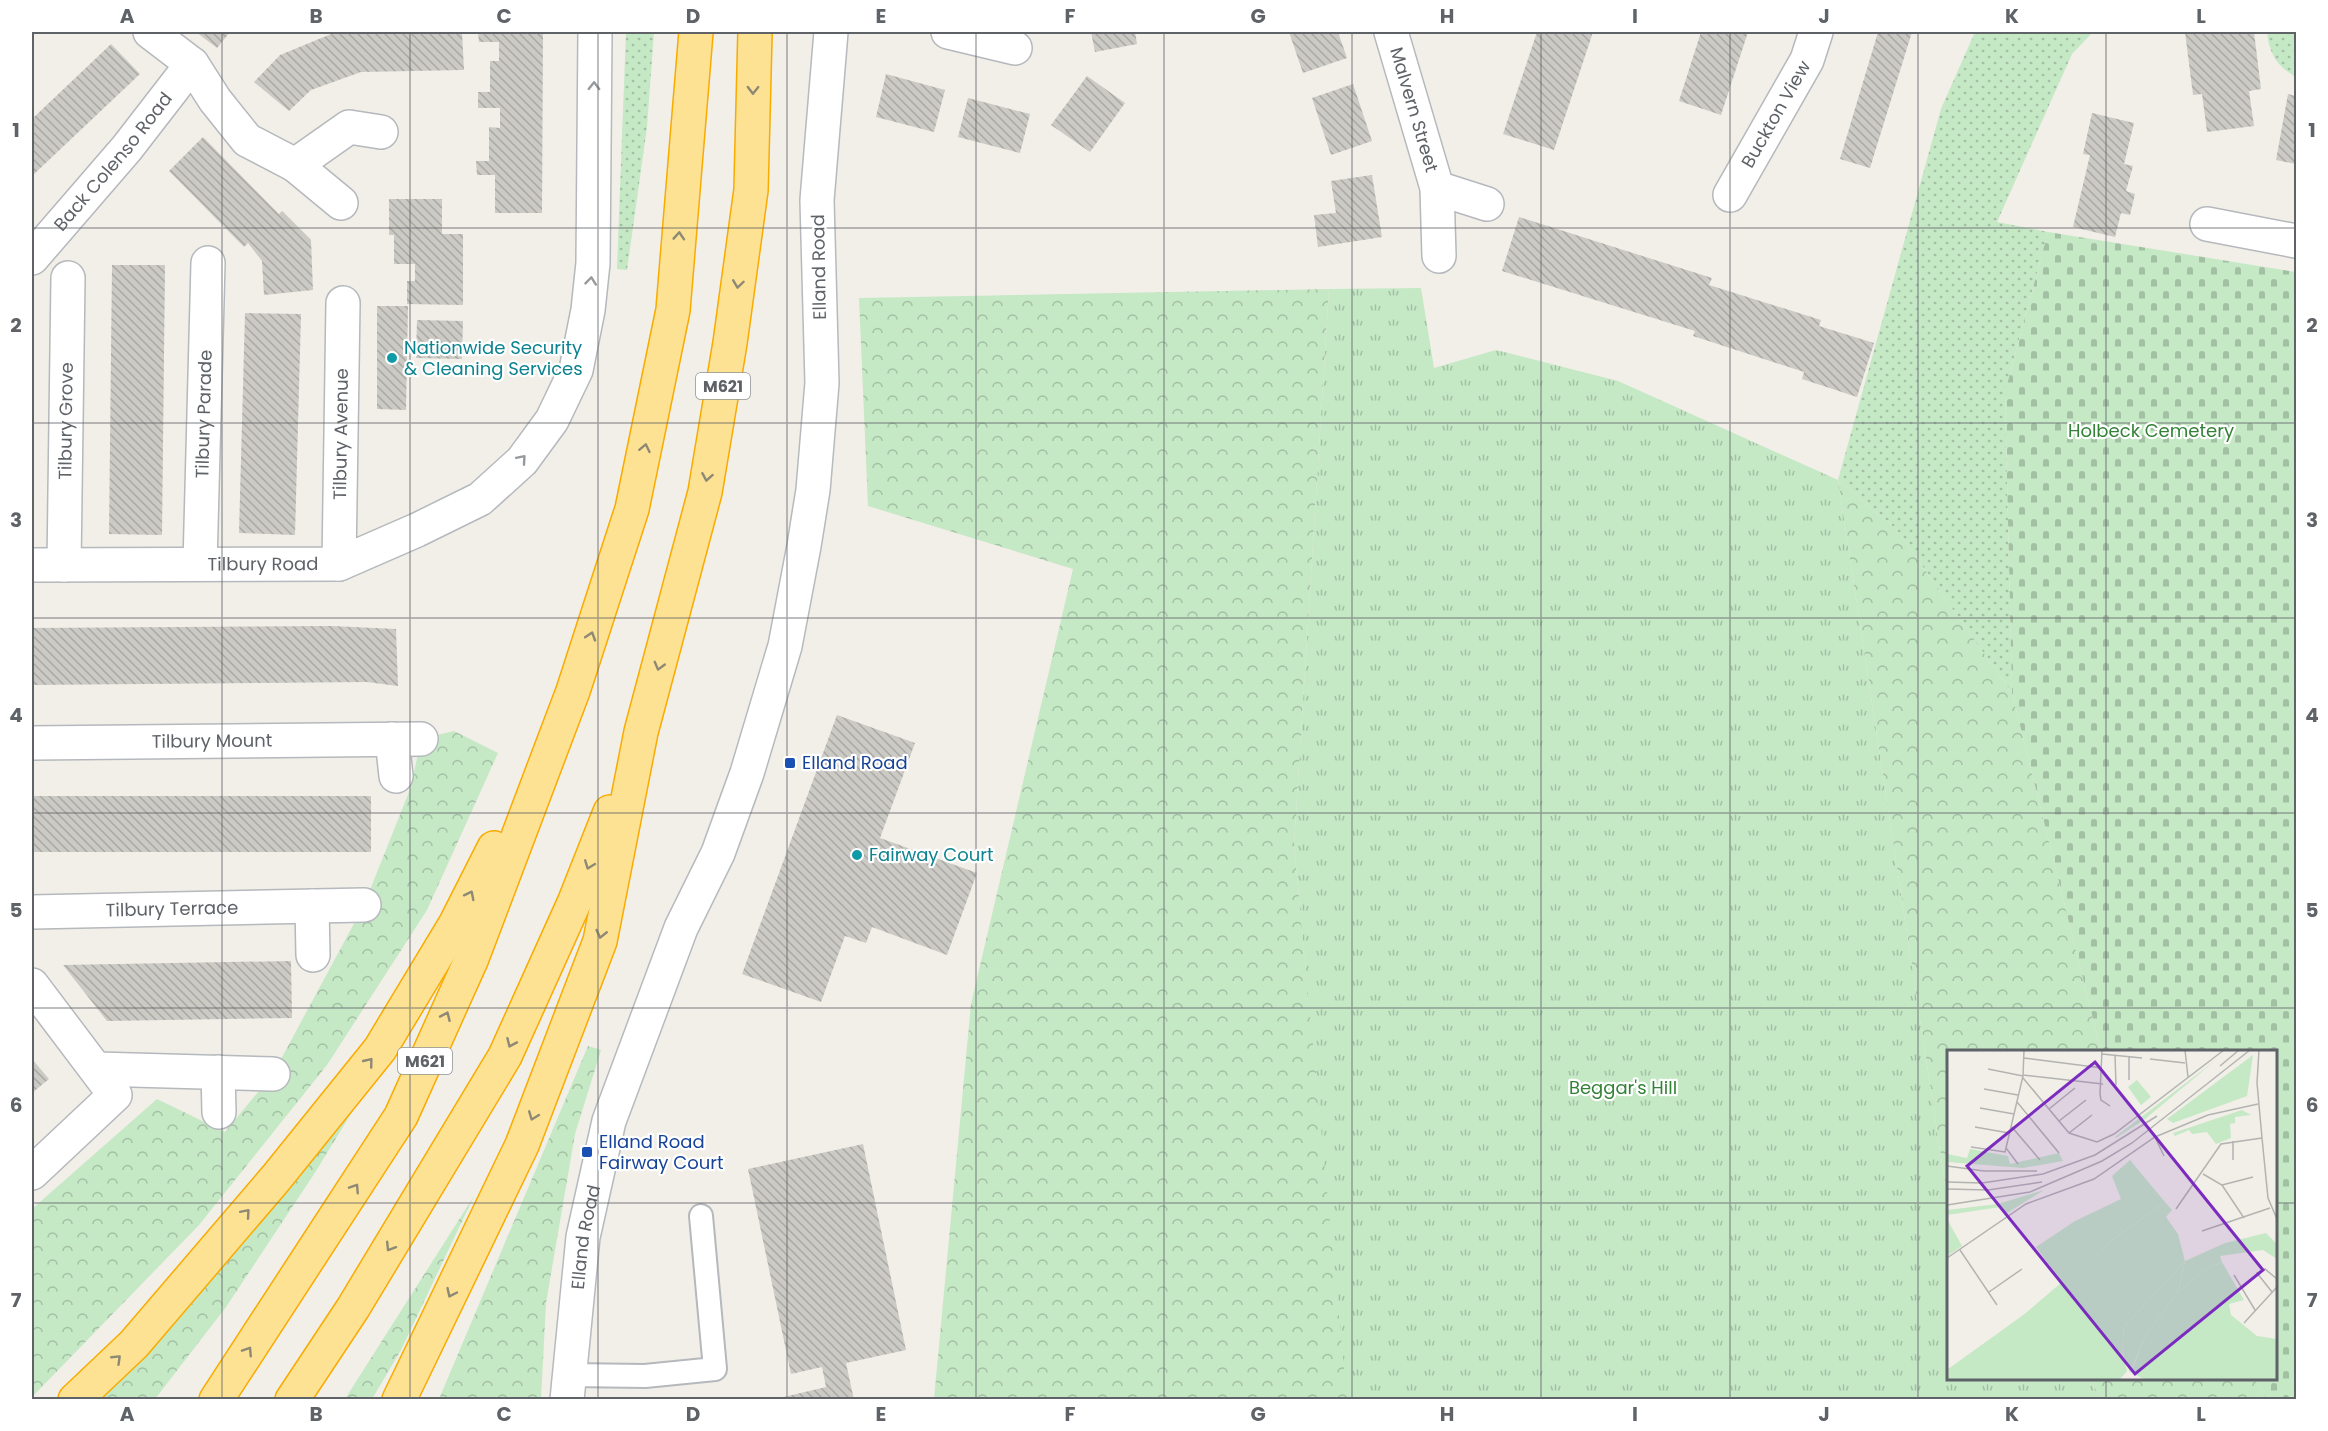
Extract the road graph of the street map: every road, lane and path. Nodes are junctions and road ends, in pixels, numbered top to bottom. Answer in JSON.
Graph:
{"nodes":[{"id":1,"x":150,"y":32,"type":"edge"},
{"id":2,"x":595,"y":32,"type":"edge"},
{"id":3,"x":696,"y":32,"type":"edge"},
{"id":4,"x":755,"y":32,"type":"edge"},
{"id":5,"x":831,"y":32,"type":"edge"},
{"id":6,"x":948,"y":32,"type":"edge"},
{"id":7,"x":1391,"y":32,"type":"edge"},
{"id":8,"x":1816,"y":32,"type":"edge"},
{"id":9,"x":1016,"y":48,"type":"dead end"},
{"id":10,"x":192,"y":64,"type":"junction"},
{"id":11,"x":381,"y":132,"type":"dead end"},
{"id":12,"x":295,"y":165,"type":"junction"},
{"id":13,"x":1437,"y":188,"type":"junction"},
{"id":14,"x":1730,"y":195,"type":"dead end"},
{"id":15,"x":341,"y":203,"type":"dead end"},
{"id":16,"x":1487,"y":204,"type":"dead end"},
{"id":17,"x":2207,"y":224,"type":"dead end"},
{"id":18,"x":2296,"y":241,"type":"edge"},
{"id":19,"x":1439,"y":256,"type":"dead end"},
{"id":20,"x":32,"y":258,"type":"edge"},
{"id":21,"x":208,"y":263,"type":"dead end"},
{"id":22,"x":68,"y":279,"type":"dead end"},
{"id":23,"x":343,"y":303,"type":"dead end"},
{"id":24,"x":200,"y":564,"type":"junction"},
{"id":25,"x":339,"y":564,"type":"junction"},
{"id":26,"x":32,"y":565,"type":"edge"},
{"id":27,"x":64,"y":565,"type":"junction"},
{"id":28,"x":573,"y":691,"type":"junction"},
{"id":29,"x":641,"y":732,"type":"junction"},
{"id":30,"x":32,"y":743,"type":"edge"},
{"id":31,"x":396,"y":776,"type":"dead end"},
{"id":32,"x":364,"y":905,"type":"dead end"},
{"id":33,"x":312,"y":906,"type":"junction"},
{"id":34,"x":32,"y":912,"type":"edge"},
{"id":35,"x":314,"y":955,"type":"dead end"},
{"id":36,"x":32,"y":985,"type":"edge"},
{"id":37,"x":97,"y":1069,"type":"junction"},
{"id":38,"x":218,"y":1072,"type":"junction"},
{"id":39,"x":273,"y":1074,"type":"dead end"},
{"id":40,"x":219,"y":1112,"type":"dead end"},
{"id":41,"x":32,"y":1173,"type":"edge"},
{"id":42,"x":700,"y":1216,"type":"dead end"},
{"id":43,"x":568,"y":1387,"type":"edge"},
{"id":44,"x":75,"y":1400,"type":"edge"},
{"id":45,"x":216,"y":1400,"type":"edge"},
{"id":46,"x":292,"y":1400,"type":"edge"},
{"id":47,"x":399,"y":1400,"type":"edge"}],
"edges":[{"from":1,"to":10,"type":"street"},
{"from":25,"to":2,"type":"street","name":"Tilbury Road","one_way":true},
{"from":28,"to":3,"type":"highway","number":"M621","one_way":true},
{"from":4,"to":29,"type":"highway","number":"M621","one_way":true},
{"from":5,"to":43,"type":"street","name":"Elland Road"},
{"from":6,"to":9,"type":"street"},
{"from":7,"to":13,"type":"street","name":"Malvern Street"},
{"from":8,"to":14,"type":"street","name":"Buckton View"},
{"from":10,"to":12,"type":"street"},
{"from":10,"to":20,"type":"street","name":"Back Colenso Road"},
{"from":11,"to":12,"type":"street"},
{"from":12,"to":15,"type":"street"},
{"from":13,"to":16,"type":"street","name":"Malvern Street"},
{"from":13,"to":19,"type":"street","name":"Malvern Street"},
{"from":17,"to":18,"type":"street"},
{"from":21,"to":24,"type":"street","name":"Tilbury Parade"},
{"from":22,"to":27,"type":"street","name":"Tilbury Grove"},
{"from":23,"to":25,"type":"street","name":"Tilbury Avenue"},
{"from":24,"to":25,"type":"street","name":"Tilbury Road"},
{"from":24,"to":27,"type":"street","name":"Tilbury Road"},
{"from":26,"to":27,"type":"street","name":"Tilbury Road"},
{"from":44,"to":28,"type":"highway","one_way":true},
{"from":45,"to":28,"type":"highway","number":"M621","one_way":true},
{"from":29,"to":46,"type":"highway","number":"M621","one_way":true},
{"from":29,"to":47,"type":"highway","one_way":true},
{"from":30,"to":31,"type":"street","name":"Tilbury Mount"},
{"from":32,"to":33,"type":"street","name":"Tilbury Terrace"},
{"from":33,"to":34,"type":"street","name":"Tilbury Terrace"},
{"from":33,"to":35,"type":"street"},
{"from":36,"to":37,"type":"street"},
{"from":37,"to":38,"type":"street"},
{"from":37,"to":41,"type":"street"},
{"from":38,"to":39,"type":"street"},
{"from":38,"to":40,"type":"street"},
{"from":42,"to":43,"type":"lane"}]}
